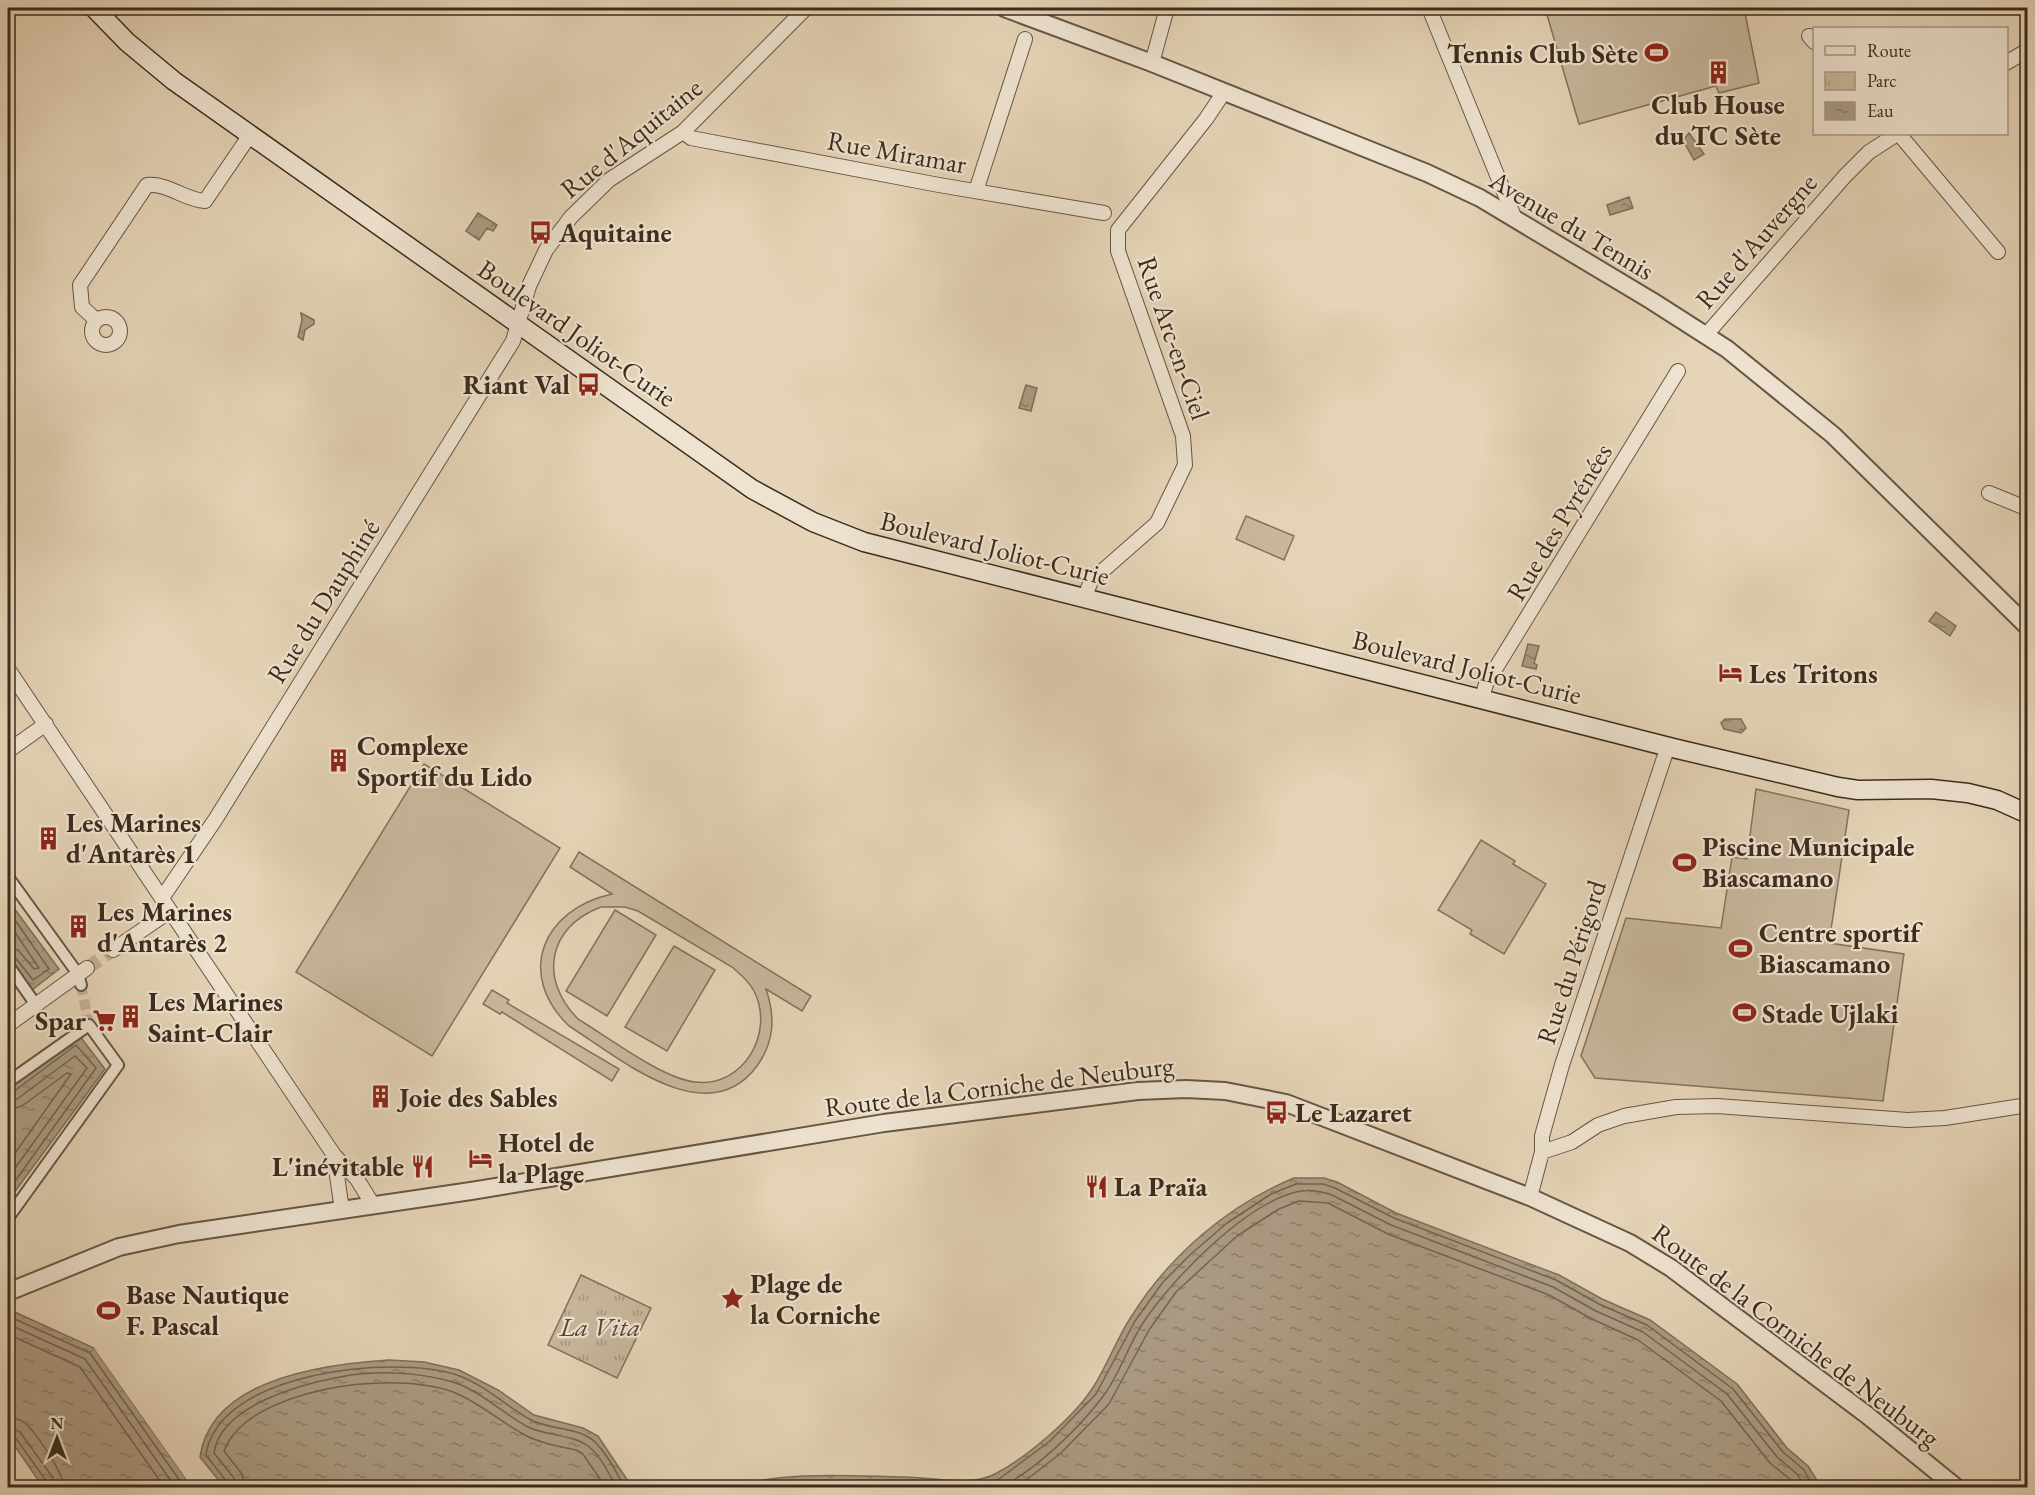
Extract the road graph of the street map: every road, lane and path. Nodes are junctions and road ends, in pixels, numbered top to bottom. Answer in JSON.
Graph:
{"nodes":[{"id":1,"x":94,"y":8,"type":"edge"},
{"id":2,"x":806,"y":8,"type":"edge"},
{"id":3,"x":1004,"y":8,"type":"edge"},
{"id":4,"x":1167,"y":8,"type":"edge"},
{"id":5,"x":1429,"y":8,"type":"edge"},
{"id":6,"x":1025,"y":39,"type":"dead end"},
{"id":7,"x":2028,"y":50,"type":"edge"},
{"id":8,"x":2008,"y":62,"type":"edge"},
{"id":9,"x":1152,"y":63,"type":"junction"},
{"id":10,"x":1224,"y":92,"type":"junction"},
{"id":11,"x":683,"y":132,"type":"junction"},
{"id":12,"x":250,"y":135,"type":"junction"},
{"id":13,"x":1893,"y":135,"type":"edge"},
{"id":14,"x":976,"y":191,"type":"junction"},
{"id":15,"x":1104,"y":213,"type":"dead end"},
{"id":16,"x":1515,"y":219,"type":"junction"},
{"id":17,"x":1998,"y":252,"type":"dead end"},
{"id":18,"x":96,"y":320,"type":"dead end"},
{"id":19,"x":519,"y":325,"type":"junction"},
{"id":20,"x":1706,"y":335,"type":"junction"},
{"id":21,"x":1678,"y":371,"type":"dead end"},
{"id":22,"x":1989,"y":493,"type":"dead end"},
{"id":23,"x":2028,"y":509,"type":"edge"},
{"id":24,"x":1084,"y":599,"type":"junction"},
{"id":25,"x":2028,"y":627,"type":"edge"},
{"id":26,"x":8,"y":669,"type":"edge"},
{"id":27,"x":1482,"y":698,"type":"junction"},
{"id":28,"x":46,"y":724,"type":"junction"},
{"id":29,"x":1668,"y":746,"type":"junction"},
{"id":30,"x":8,"y":751,"type":"edge"},
{"id":31,"x":2028,"y":814,"type":"edge"},
{"id":32,"x":8,"y":877,"type":"edge"},
{"id":33,"x":162,"y":898,"type":"junction"},
{"id":34,"x":170,"y":911,"type":"junction"},
{"id":35,"x":113,"y":950,"type":"tunnel mouth"},
{"id":36,"x":8,"y":965,"type":"edge"},
{"id":37,"x":82,"y":976,"type":"joint"},
{"id":38,"x":36,"y":1005,"type":"junction"},
{"id":39,"x":8,"y":1025,"type":"edge"},
{"id":40,"x":8,"y":1082,"type":"edge"},
{"id":41,"x":2028,"y":1105,"type":"edge"},
{"id":42,"x":1542,"y":1152,"type":"junction"},
{"id":43,"x":334,"y":1155,"type":"junction"},
{"id":44,"x":1530,"y":1197,"type":"junction"},
{"id":45,"x":373,"y":1205,"type":"junction"},
{"id":46,"x":342,"y":1210,"type":"junction"},
{"id":47,"x":8,"y":1218,"type":"edge"},
{"id":48,"x":8,"y":1292,"type":"edge"},
{"id":49,"x":1957,"y":1488,"type":"edge"}],
"edges":[{"from":1,"to":12,"type":"main road","name":"Boulevard Joliot-Curie"},
{"from":2,"to":11,"type":"street","name":"Rue d'Aquitaine"},
{"from":3,"to":9,"type":"street","name":"Avenue du Tennis"},
{"from":4,"to":9,"type":"street"},
{"from":5,"to":16,"type":"street"},
{"from":6,"to":14,"type":"street"},
{"from":7,"to":8,"type":"street"},
{"from":9,"to":10,"type":"street","name":"Avenue du Tennis"},
{"from":10,"to":16,"type":"street","name":"Avenue du Tennis"},
{"from":10,"to":24,"type":"street","name":"Rue Arc-en-Ciel"},
{"from":11,"to":14,"type":"street","name":"Rue Miramar"},
{"from":11,"to":19,"type":"street","name":"Rue d'Aquitaine"},
{"from":12,"to":18,"type":"street"},
{"from":12,"to":19,"type":"main road","name":"Boulevard Joliot-Curie"},
{"from":13,"to":17,"type":"street"},
{"from":13,"to":20,"type":"street","name":"Rue d'Auvergne"},
{"from":14,"to":15,"type":"street","name":"Rue Miramar"},
{"from":16,"to":20,"type":"street","name":"Avenue du Tennis"},
{"from":19,"to":24,"type":"main road","name":"Boulevard Joliot-Curie"},
{"from":19,"to":33,"type":"street","name":"Rue du Dauphiné"},
{"from":20,"to":25,"type":"street","name":"Avenue du Tennis"},
{"from":21,"to":27,"type":"street","name":"Rue des Pyrénées"},
{"from":22,"to":23,"type":"street"},
{"from":24,"to":27,"type":"main road","name":"Boulevard Joliot-Curie"},
{"from":26,"to":28,"type":"street"},
{"from":27,"to":29,"type":"main road","name":"Boulevard Joliot-Curie"},
{"from":28,"to":30,"type":"street"},
{"from":28,"to":33,"type":"street"},
{"from":29,"to":31,"type":"main road","name":"Boulevard Joliot-Curie"},
{"from":29,"to":42,"type":"street","name":"Rue du Périgord"},
{"from":32,"to":37,"type":"street"},
{"from":33,"to":34,"type":"street"},
{"from":34,"to":35,"type":"street"},
{"from":34,"to":43,"type":"street"},
{"from":36,"to":38,"type":"street"},
{"from":37,"to":38,"type":"street"},
{"from":38,"to":39,"type":"street"},
{"from":40,"to":47,"type":"street"},
{"from":41,"to":42,"type":"street"},
{"from":42,"to":44,"type":"street","name":"Rue du Périgord"},
{"from":43,"to":45,"type":"street"},
{"from":43,"to":46,"type":"street"},
{"from":44,"to":45,"type":"street","name":"Route de la Corniche de Neuburg"},
{"from":44,"to":49,"type":"street","name":"Route de la Corniche de Neuburg"},
{"from":45,"to":46,"type":"street","name":"Route de la Corniche de Neuburg"},
{"from":46,"to":48,"type":"street","name":"Route de la Corniche de Neuburg"}]}
